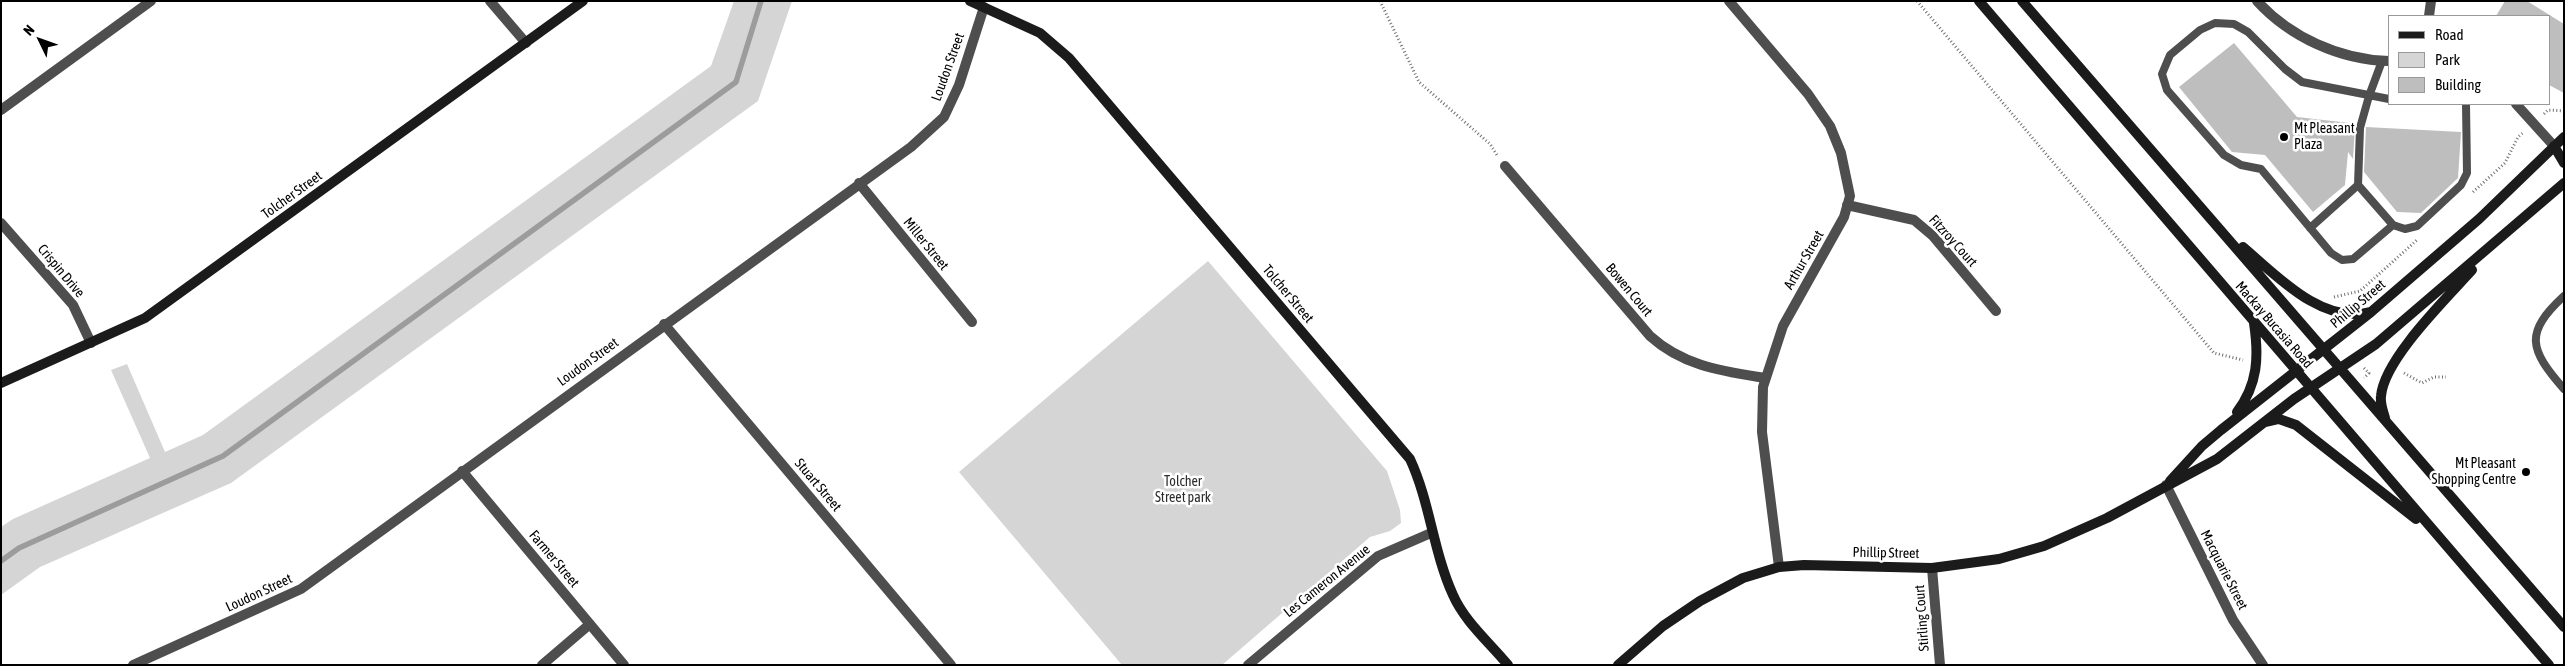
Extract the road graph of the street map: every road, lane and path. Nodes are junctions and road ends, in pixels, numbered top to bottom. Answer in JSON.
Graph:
{"nodes":[{"id":1,"x":151,"y":1,"type":"edge"},
{"id":2,"x":490,"y":1,"type":"edge"},
{"id":3,"x":583,"y":1,"type":"edge"},
{"id":4,"x":970,"y":1,"type":"edge"},
{"id":5,"x":1380,"y":1,"type":"edge"},
{"id":6,"x":1729,"y":1,"type":"edge"},
{"id":7,"x":1916,"y":1,"type":"edge"},
{"id":8,"x":1979,"y":1,"type":"edge"},
{"id":9,"x":2022,"y":1,"type":"edge"},
{"id":10,"x":2257,"y":1,"type":"edge"},
{"id":11,"x":2431,"y":1,"type":"edge"},
{"id":12,"x":984,"y":7,"type":"junction"},
{"id":13,"x":2429,"y":15,"type":"edge"},
{"id":14,"x":526,"y":43,"type":"junction"},
{"id":15,"x":2386,"y":61,"type":"edge"},
{"id":16,"x":2369,"y":96,"type":"junction"},
{"id":17,"x":2388,"y":99,"type":"edge"},
{"id":18,"x":2466,"y":105,"type":"edge"},
{"id":19,"x":2517,"y":105,"type":"edge"},
{"id":20,"x":1,"y":110,"type":"edge"},
{"id":21,"x":2564,"y":111,"type":"edge"},
{"id":22,"x":2544,"y":114,"type":"dead end"},
{"id":23,"x":2564,"y":136,"type":"edge"},
{"id":24,"x":2554,"y":146,"type":"junction"},
{"id":25,"x":2564,"y":151,"type":"edge"},
{"id":26,"x":2564,"y":163,"type":"edge"},
{"id":27,"x":1505,"y":166,"type":"joint"},
{"id":28,"x":859,"y":183,"type":"junction"},
{"id":29,"x":2564,"y":183,"type":"edge"},
{"id":30,"x":2358,"y":185,"type":"junction"},
{"id":31,"x":1847,"y":205,"type":"junction"},
{"id":32,"x":1,"y":223,"type":"edge"},
{"id":33,"x":2393,"y":225,"type":"junction"},
{"id":34,"x":2310,"y":228,"type":"junction"},
{"id":35,"x":2221,"y":230,"type":"junction"},
{"id":36,"x":2501,"y":238,"type":"junction"},
{"id":37,"x":2564,"y":296,"type":"edge"},
{"id":38,"x":1996,"y":311,"type":"dead end"},
{"id":39,"x":2371,"y":312,"type":"junction"},
{"id":40,"x":972,"y":322,"type":"dead end"},
{"id":41,"x":2254,"y":323,"type":"junction"},
{"id":42,"x":664,"y":324,"type":"junction"},
{"id":43,"x":91,"y":342,"type":"junction"},
{"id":44,"x":2324,"y":349,"type":"junction"},
{"id":45,"x":2249,"y":362,"type":"dead end"},
{"id":46,"x":2340,"y":368,"type":"junction"},
{"id":47,"x":2364,"y":368,"type":"dead end"},
{"id":48,"x":2295,"y":371,"type":"junction"},
{"id":49,"x":2401,"y":372,"type":"dead end"},
{"id":50,"x":2446,"y":377,"type":"dead end"},
{"id":51,"x":1765,"y":378,"type":"junction"},
{"id":52,"x":2364,"y":378,"type":"dead end"},
{"id":53,"x":1,"y":383,"type":"edge"},
{"id":54,"x":2310,"y":388,"type":"junction"},
{"id":55,"x":2564,"y":389,"type":"edge"},
{"id":56,"x":2387,"y":423,"type":"junction"},
{"id":57,"x":2262,"y":424,"type":"junction"},
{"id":58,"x":2221,"y":430,"type":"junction"},
{"id":59,"x":462,"y":471,"type":"junction"},
{"id":60,"x":2166,"y":486,"type":"junction"},
{"id":61,"x":1431,"y":533,"type":"junction"},
{"id":62,"x":2434,"y":533,"type":"junction"},
{"id":63,"x":1779,"y":567,"type":"junction"},
{"id":64,"x":1932,"y":568,"type":"junction"},
{"id":65,"x":590,"y":624,"type":"junction"},
{"id":66,"x":2564,"y":627,"type":"edge"},
{"id":67,"x":134,"y":665,"type":"edge"},
{"id":68,"x":542,"y":665,"type":"edge"},
{"id":69,"x":624,"y":665,"type":"edge"},
{"id":70,"x":951,"y":665,"type":"edge"},
{"id":71,"x":1248,"y":665,"type":"edge"},
{"id":72,"x":1508,"y":665,"type":"edge"},
{"id":73,"x":1618,"y":665,"type":"edge"},
{"id":74,"x":1940,"y":665,"type":"edge"},
{"id":75,"x":2263,"y":665,"type":"edge"},
{"id":76,"x":2549,"y":665,"type":"edge"}],
"edges":[{"from":1,"to":20,"type":"street"},
{"from":2,"to":14,"type":"street"},
{"from":3,"to":14,"type":"street","name":"Tolcher Street"},
{"from":4,"to":12,"type":"street","name":"Tolcher Street"},
{"from":5,"to":27,"type":"path"},
{"from":6,"to":31,"type":"street","name":"Arthur Street"},
{"from":7,"to":45,"type":"path"},
{"from":8,"to":41,"type":"street","name":"Mackay Bucasia Road"},
{"from":9,"to":35,"type":"street","name":"Mackay Bucasia Road"},
{"from":10,"to":15,"type":"street"},
{"from":11,"to":13,"type":"street"},
{"from":12,"to":28,"type":"street","name":"Loudon Street"},
{"from":12,"to":61,"type":"street","name":"Tolcher Street"},
{"from":14,"to":43,"type":"street","name":"Tolcher Street"},
{"from":15,"to":16,"type":"lane"},
{"from":16,"to":17,"type":"lane"},
{"from":16,"to":30,"type":"lane"},
{"from":16,"to":34,"type":"lane"},
{"from":18,"to":33,"type":"lane"},
{"from":19,"to":24,"type":"street"},
{"from":21,"to":22,"type":"path"},
{"from":23,"to":24,"type":"street","name":"Phillip Street"},
{"from":24,"to":25,"type":"street"},
{"from":24,"to":26,"type":"street"},
{"from":24,"to":39,"type":"street","name":"Phillip Street"},
{"from":27,"to":51,"type":"street","name":"Bowen Court"},
{"from":28,"to":40,"type":"street","name":"Miller Street"},
{"from":28,"to":42,"type":"street","name":"Loudon Street"},
{"from":29,"to":36,"type":"street","name":"Phillip Street"},
{"from":30,"to":33,"type":"lane"},
{"from":30,"to":34,"type":"lane"},
{"from":31,"to":38,"type":"street","name":"Fitzroy Court"},
{"from":31,"to":51,"type":"street","name":"Arthur Street"},
{"from":32,"to":43,"type":"street","name":"Crispin Drive"},
{"from":33,"to":34,"type":"lane"},
{"from":35,"to":39,"type":"street"},
{"from":35,"to":44,"type":"street","name":"Mackay Bucasia Road"},
{"from":36,"to":46,"type":"street","name":"Phillip Street"},
{"from":36,"to":56,"type":"street"},
{"from":37,"to":55,"type":"lane"},
{"from":39,"to":44,"type":"street","name":"Phillip Street"},
{"from":41,"to":48,"type":"street","name":"Mackay Bucasia Road"},
{"from":41,"to":58,"type":"street"},
{"from":42,"to":59,"type":"street","name":"Loudon Street"},
{"from":42,"to":70,"type":"street","name":"Stuart Street"},
{"from":43,"to":53,"type":"street","name":"Tolcher Street"},
{"from":44,"to":46,"type":"street","name":"Mackay Bucasia Road"},
{"from":44,"to":48,"type":"street","name":"Phillip Street"},
{"from":46,"to":54,"type":"street","name":"Phillip Street"},
{"from":46,"to":56,"type":"street","name":"Mackay Bucasia Road"},
{"from":47,"to":52,"type":"path"},
{"from":48,"to":54,"type":"street","name":"Mackay Bucasia Road"},
{"from":48,"to":58,"type":"street","name":"Phillip Street"},
{"from":49,"to":50,"type":"path"},
{"from":51,"to":63,"type":"street","name":"Arthur Street"},
{"from":54,"to":57,"type":"street","name":"Phillip Street"},
{"from":54,"to":62,"type":"street","name":"Mackay Bucasia Road"},
{"from":56,"to":66,"type":"street","name":"Mackay Bucasia Road"},
{"from":57,"to":60,"type":"street","name":"Phillip Street"},
{"from":57,"to":62,"type":"street"},
{"from":58,"to":60,"type":"street","name":"Phillip Street"},
{"from":59,"to":65,"type":"street","name":"Farmer Street"},
{"from":59,"to":67,"type":"street","name":"Loudon Street"},
{"from":60,"to":64,"type":"street","name":"Phillip Street"},
{"from":60,"to":75,"type":"street","name":"Macquarie Street"},
{"from":61,"to":71,"type":"street","name":"Les Cameron Avenue"},
{"from":61,"to":72,"type":"street","name":"Tolcher Street"},
{"from":62,"to":76,"type":"street","name":"Mackay Bucasia Road"},
{"from":63,"to":64,"type":"street","name":"Phillip Street"},
{"from":63,"to":73,"type":"street","name":"Phillip Street"},
{"from":64,"to":74,"type":"street","name":"Stirling Court"},
{"from":65,"to":68,"type":"street"},
{"from":65,"to":69,"type":"street","name":"Farmer Street"}]}
